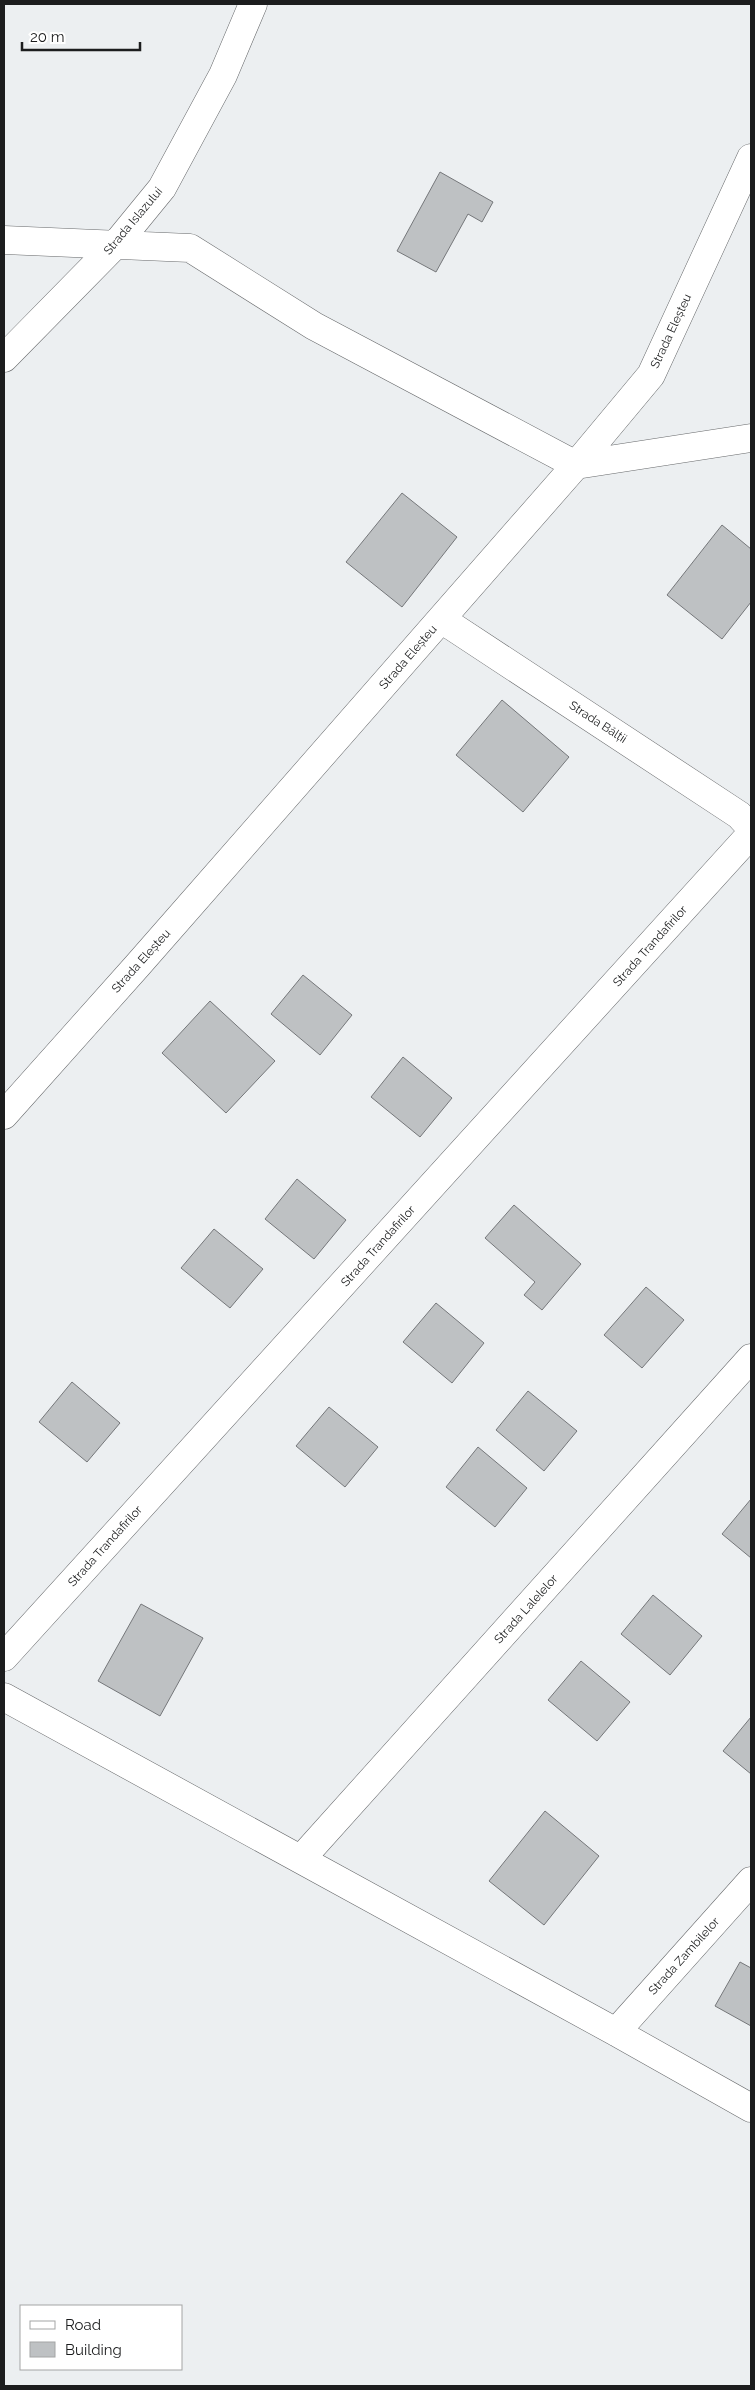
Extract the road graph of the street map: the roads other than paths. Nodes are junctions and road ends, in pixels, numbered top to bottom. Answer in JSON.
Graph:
{"nodes":[{"id":1,"x":253,"y":4,"type":"edge"},
{"id":2,"x":751,"y":158,"type":"edge"},
{"id":3,"x":4,"y":240,"type":"edge"},
{"id":4,"x":117,"y":243,"type":"junction"},
{"id":5,"x":4,"y":358,"type":"edge"},
{"id":6,"x":751,"y":438,"type":"edge"},
{"id":7,"x":576,"y":466,"type":"junction"},
{"id":8,"x":441,"y":619,"type":"junction"},
{"id":9,"x":751,"y":828,"type":"edge"},
{"id":10,"x":751,"y":834,"type":"edge"},
{"id":11,"x":4,"y":1114,"type":"edge"},
{"id":12,"x":751,"y":1358,"type":"edge"},
{"id":13,"x":4,"y":1658,"type":"edge"},
{"id":14,"x":4,"y":1697,"type":"edge"},
{"id":15,"x":300,"y":1859,"type":"junction"},
{"id":16,"x":751,"y":1881,"type":"edge"},
{"id":17,"x":616,"y":2032,"type":"junction"},
{"id":18,"x":751,"y":2108,"type":"edge"}],
"edges":[{"from":1,"to":4,"type":"street","name":"Strada Islazului"},
{"from":2,"to":7,"type":"street","name":"Strada Eleșteu"},
{"from":3,"to":4,"type":"street"},
{"from":4,"to":5,"type":"street","name":"Strada Islazului"},
{"from":4,"to":7,"type":"street"},
{"from":6,"to":7,"type":"street"},
{"from":7,"to":8,"type":"street","name":"Strada Eleșteu"},
{"from":8,"to":9,"type":"street","name":"Strada Bălții"},
{"from":8,"to":11,"type":"street","name":"Strada Eleșteu"},
{"from":10,"to":13,"type":"street","name":"Strada Trandafirilor"},
{"from":12,"to":15,"type":"street","name":"Strada Lalelelor"},
{"from":14,"to":15,"type":"street"},
{"from":15,"to":17,"type":"street"},
{"from":16,"to":17,"type":"street","name":"Strada Zambilelor"},
{"from":17,"to":18,"type":"street"}]}
